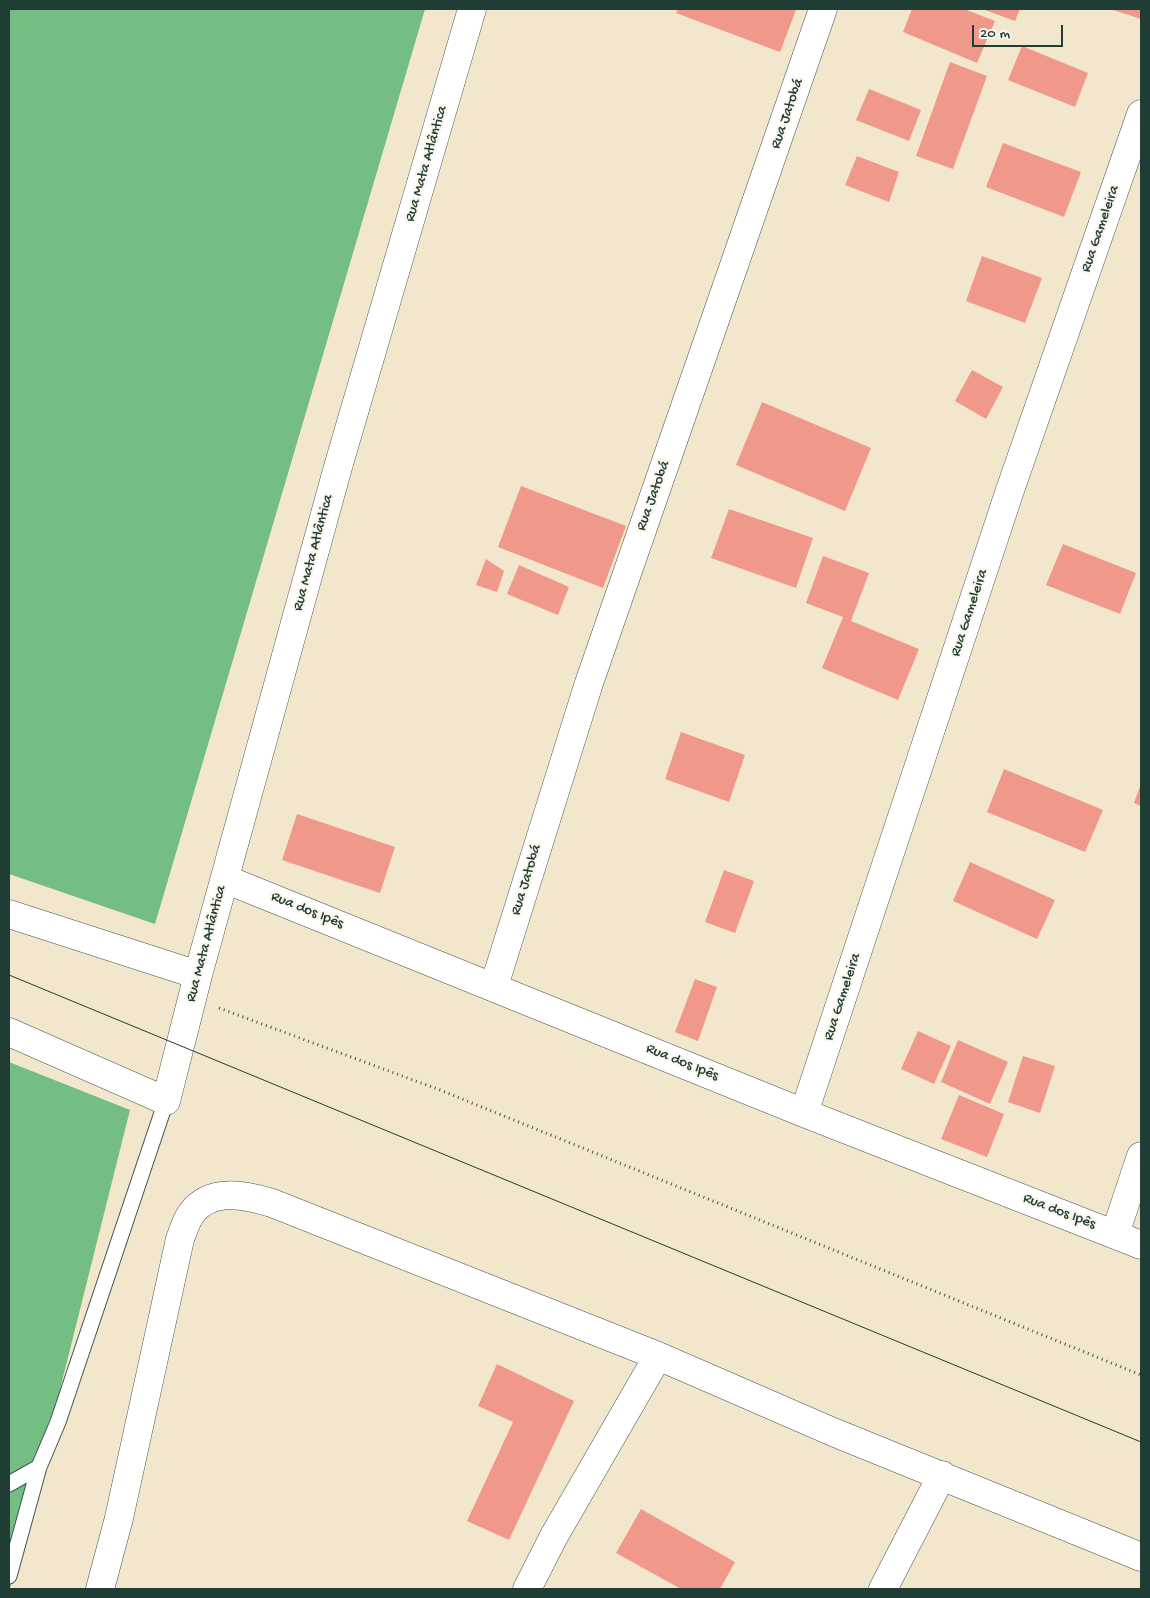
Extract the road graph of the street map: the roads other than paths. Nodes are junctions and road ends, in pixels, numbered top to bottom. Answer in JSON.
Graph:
{"nodes":[{"id":1,"x":472,"y":9,"type":"edge"},
{"id":2,"x":824,"y":9,"type":"edge"},
{"id":3,"x":1141,"y":114,"type":"edge"},
{"id":4,"x":224,"y":879,"type":"junction"},
{"id":5,"x":9,"y":914,"type":"edge"},
{"id":6,"x":494,"y":986,"type":"junction"},
{"id":7,"x":195,"y":987,"type":"junction"},
{"id":8,"x":9,"y":1032,"type":"edge"},
{"id":9,"x":166,"y":1101,"type":"junction"},
{"id":10,"x":804,"y":1113,"type":"junction"},
{"id":11,"x":1141,"y":1156,"type":"edge"},
{"id":12,"x":1115,"y":1234,"type":"junction"},
{"id":13,"x":1141,"y":1245,"type":"edge"},
{"id":14,"x":658,"y":1356,"type":"junction"},
{"id":15,"x":39,"y":1467,"type":"junction"},
{"id":16,"x":942,"y":1475,"type":"junction"},
{"id":17,"x":9,"y":1484,"type":"edge"},
{"id":18,"x":1141,"y":1557,"type":"edge"},
{"id":19,"x":9,"y":1576,"type":"edge"},
{"id":20,"x":100,"y":1589,"type":"edge"},
{"id":21,"x":527,"y":1589,"type":"edge"},
{"id":22,"x":883,"y":1589,"type":"edge"}],
"edges":[{"from":1,"to":4,"type":"street","name":"Rua Mata Atlântica"},
{"from":2,"to":6,"type":"street","name":"Rua Jatobá"},
{"from":3,"to":10,"type":"street","name":"Rua Gameleira"},
{"from":4,"to":6,"type":"street","name":"Rua dos Ipês"},
{"from":4,"to":7,"type":"street","name":"Rua Mata Atlântica"},
{"from":5,"to":7,"type":"street"},
{"from":6,"to":10,"type":"street","name":"Rua dos Ipês"},
{"from":7,"to":9,"type":"street","name":"Rua Mata Atlântica"},
{"from":8,"to":9,"type":"street"},
{"from":9,"to":15,"type":"lane"},
{"from":10,"to":12,"type":"street","name":"Rua dos Ipês"},
{"from":11,"to":12,"type":"street"},
{"from":12,"to":13,"type":"street","name":"Rua dos Ipês"},
{"from":14,"to":16,"type":"street"},
{"from":14,"to":20,"type":"street"},
{"from":14,"to":21,"type":"street"},
{"from":15,"to":17,"type":"lane"},
{"from":15,"to":19,"type":"lane"},
{"from":16,"to":18,"type":"street"},
{"from":16,"to":22,"type":"street"}]}
